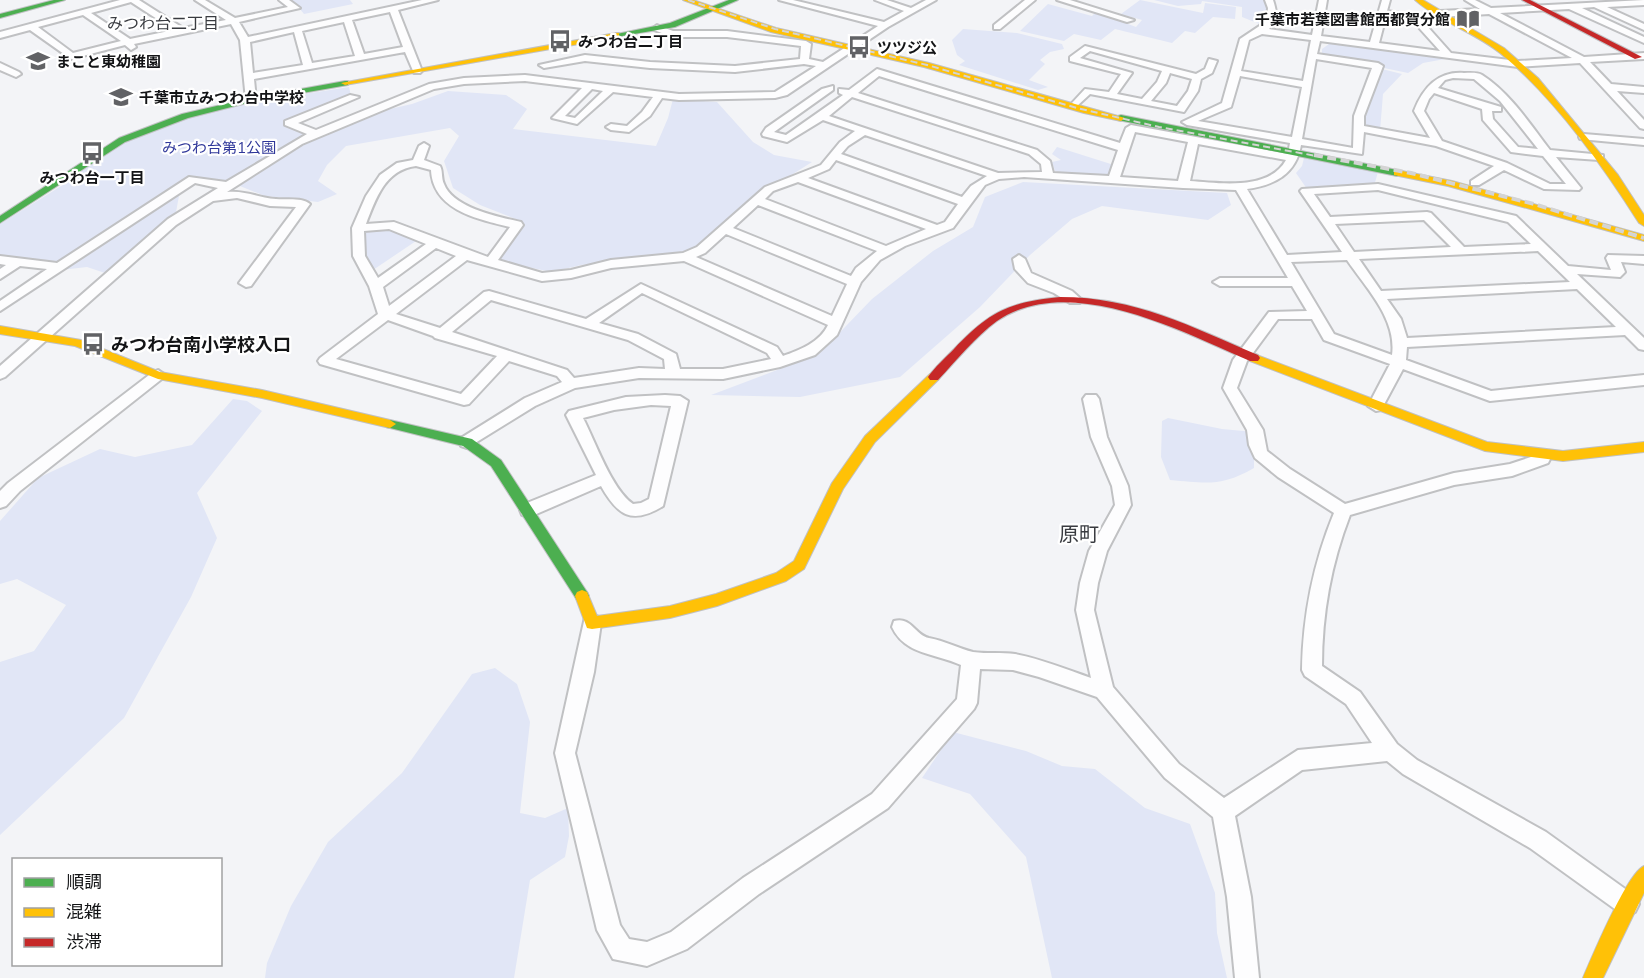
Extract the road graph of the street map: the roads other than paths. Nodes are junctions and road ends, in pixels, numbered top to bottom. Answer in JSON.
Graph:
{"nodes":[{"id":1,"x":62,"y":0,"type":"edge"},
{"id":2,"x":131,"y":0,"type":"edge"},
{"id":3,"x":199,"y":0,"type":"edge"},
{"id":4,"x":283,"y":0,"type":"edge"},
{"id":5,"x":434,"y":0,"type":"edge"},
{"id":6,"x":686,"y":0,"type":"edge"},
{"id":7,"x":700,"y":0,"type":"edge"},
{"id":8,"x":735,"y":0,"type":"edge"},
{"id":9,"x":783,"y":0,"type":"edge"},
{"id":10,"x":879,"y":0,"type":"edge"},
{"id":11,"x":932,"y":0,"type":"edge"},
{"id":12,"x":1031,"y":0,"type":"edge"},
{"id":13,"x":1061,"y":0,"type":"edge"},
{"id":14,"x":1269,"y":0,"type":"edge"},
{"id":15,"x":1323,"y":0,"type":"edge"},
{"id":16,"x":1386,"y":0,"type":"edge"},
{"id":17,"x":1418,"y":0,"type":"edge"},
{"id":18,"x":1469,"y":0,"type":"edge"},
{"id":19,"x":1525,"y":0,"type":"edge"},
{"id":20,"x":1584,"y":0,"type":"edge"},
{"id":21,"x":1627,"y":1,"type":"edge"},
{"id":22,"x":797,"y":2,"type":"edge"},
{"id":23,"x":1644,"y":2,"type":"edge"},
{"id":24,"x":1593,"y":4,"type":"junction"},
{"id":25,"x":1569,"y":5,"type":"junction"},
{"id":26,"x":1539,"y":7,"type":"junction"},
{"id":27,"x":715,"y":8,"type":"junction"},
{"id":28,"x":1644,"y":8,"type":"edge"},
{"id":29,"x":393,"y":9,"type":"junction"},
{"id":30,"x":909,"y":10,"type":"junction"},
{"id":31,"x":1488,"y":10,"type":"junction"},
{"id":32,"x":84,"y":12,"type":"junction"},
{"id":33,"x":1383,"y":13,"type":"junction"},
{"id":34,"x":1440,"y":14,"type":"junction"},
{"id":35,"x":0,"y":16,"type":"edge"},
{"id":36,"x":346,"y":19,"type":"junction"},
{"id":37,"x":233,"y":20,"type":"junction"},
{"id":38,"x":1130,"y":20,"type":"dead end"},
{"id":39,"x":885,"y":25,"type":"junction"},
{"id":40,"x":31,"y":26,"type":"junction"},
{"id":41,"x":996,"y":27,"type":"dead end"},
{"id":42,"x":1644,"y":27,"type":"edge"},
{"id":43,"x":657,"y":28,"type":"junction"},
{"id":44,"x":297,"y":29,"type":"junction"},
{"id":45,"x":181,"y":31,"type":"junction"},
{"id":46,"x":1262,"y":31,"type":"junction"},
{"id":47,"x":0,"y":35,"type":"edge"},
{"id":48,"x":1316,"y":39,"type":"junction"},
{"id":49,"x":245,"y":40,"type":"junction"},
{"id":50,"x":1644,"y":40,"type":"edge"},
{"id":51,"x":128,"y":42,"type":"junction"},
{"id":52,"x":853,"y":46,"type":"junction"},
{"id":53,"x":1373,"y":46,"type":"junction"},
{"id":54,"x":409,"y":49,"type":"junction"},
{"id":55,"x":536,"y":50,"type":"junction"},
{"id":56,"x":134,"y":51,"type":"dead end"},
{"id":57,"x":1313,"y":56,"type":"junction"},
{"id":58,"x":1449,"y":56,"type":"junction"},
{"id":59,"x":1641,"y":57,"type":"edge"},
{"id":60,"x":361,"y":58,"type":"junction"},
{"id":61,"x":1583,"y":60,"type":"junction"},
{"id":62,"x":804,"y":61,"type":"junction"},
{"id":63,"x":1212,"y":61,"type":"dead end"},
{"id":64,"x":1518,"y":64,"type":"junction"},
{"id":65,"x":544,"y":65,"type":"junction"},
{"id":66,"x":823,"y":65,"type":"junction"},
{"id":67,"x":0,"y":66,"type":"edge"},
{"id":68,"x":308,"y":67,"type":"junction"},
{"id":69,"x":1167,"y":70,"type":"junction"},
{"id":70,"x":417,"y":71,"type":"junction"},
{"id":71,"x":1236,"y":73,"type":"junction"},
{"id":72,"x":249,"y":77,"type":"junction"},
{"id":73,"x":1197,"y":77,"type":"junction"},
{"id":74,"x":802,"y":79,"type":"junction"},
{"id":75,"x":0,"y":80,"type":"edge"},
{"id":76,"x":554,"y":82,"type":"junction"},
{"id":77,"x":1307,"y":85,"type":"junction"},
{"id":78,"x":590,"y":86,"type":"junction"},
{"id":79,"x":1608,"y":87,"type":"junction"},
{"id":80,"x":830,"y":88,"type":"junction"},
{"id":81,"x":610,"y":89,"type":"junction"},
{"id":82,"x":1432,"y":89,"type":"junction"},
{"id":83,"x":353,"y":90,"type":"junction"},
{"id":84,"x":1644,"y":90,"type":"edge"},
{"id":85,"x":849,"y":94,"type":"junction"},
{"id":86,"x":660,"y":95,"type":"junction"},
{"id":87,"x":1111,"y":96,"type":"junction"},
{"id":88,"x":251,"y":100,"type":"junction"},
{"id":89,"x":1144,"y":103,"type":"junction"},
{"id":90,"x":1077,"y":104,"type":"junction"},
{"id":91,"x":1487,"y":107,"type":"junction"},
{"id":92,"x":1512,"y":111,"type":"junction"},
{"id":93,"x":1638,"y":114,"type":"edge"},
{"id":94,"x":358,"y":116,"type":"junction"},
{"id":95,"x":820,"y":116,"type":"junction"},
{"id":96,"x":1644,"y":126,"type":"edge"},
{"id":97,"x":610,"y":127,"type":"dead end"},
{"id":98,"x":1357,"y":128,"type":"junction"},
{"id":99,"x":863,"y":130,"type":"junction"},
{"id":100,"x":315,"y":134,"type":"junction"},
{"id":101,"x":1584,"y":137,"type":"junction"},
{"id":102,"x":1194,"y":140,"type":"junction"},
{"id":103,"x":1644,"y":142,"type":"edge"},
{"id":104,"x":1438,"y":143,"type":"junction"},
{"id":105,"x":424,"y":146,"type":"dead end"},
{"id":106,"x":1124,"y":148,"type":"junction"},
{"id":107,"x":1295,"y":150,"type":"junction"},
{"id":108,"x":1546,"y":153,"type":"junction"},
{"id":109,"x":835,"y":156,"type":"junction"},
{"id":110,"x":1599,"y":157,"type":"junction"},
{"id":111,"x":417,"y":163,"type":"junction"},
{"id":112,"x":1503,"y":165,"type":"junction"},
{"id":113,"x":1048,"y":175,"type":"junction"},
{"id":114,"x":997,"y":176,"type":"junction"},
{"id":115,"x":798,"y":178,"type":"junction"},
{"id":116,"x":1113,"y":180,"type":"junction"},
{"id":117,"x":1183,"y":184,"type":"junction"},
{"id":118,"x":227,"y":186,"type":"junction"},
{"id":119,"x":1240,"y":186,"type":"junction"},
{"id":120,"x":1476,"y":187,"type":"junction"},
{"id":121,"x":204,"y":200,"type":"junction"},
{"id":122,"x":757,"y":200,"type":"junction"},
{"id":123,"x":964,"y":202,"type":"junction"},
{"id":124,"x":1473,"y":210,"type":"junction"},
{"id":125,"x":0,"y":220,"type":"edge"},
{"id":126,"x":1327,"y":221,"type":"junction"},
{"id":127,"x":1644,"y":223,"type":"edge"},
{"id":128,"x":358,"y":228,"type":"junction"},
{"id":129,"x":725,"y":229,"type":"junction"},
{"id":130,"x":939,"y":230,"type":"junction"},
{"id":131,"x":1644,"y":232,"type":"edge"},
{"id":132,"x":1644,"y":238,"type":"edge"},
{"id":133,"x":435,"y":243,"type":"junction"},
{"id":134,"x":1542,"y":247,"type":"junction"},
{"id":135,"x":885,"y":250,"type":"junction"},
{"id":136,"x":1461,"y":251,"type":"junction"},
{"id":137,"x":465,"y":255,"type":"junction"},
{"id":138,"x":1351,"y":256,"type":"junction"},
{"id":139,"x":686,"y":257,"type":"junction"},
{"id":140,"x":1019,"y":259,"type":"dead end"},
{"id":141,"x":1283,"y":259,"type":"junction"},
{"id":142,"x":0,"y":260,"type":"edge"},
{"id":143,"x":1644,"y":260,"type":"edge"},
{"id":144,"x":18,"y":262,"type":"junction"},
{"id":145,"x":490,"y":263,"type":"junction"},
{"id":146,"x":60,"y":267,"type":"junction"},
{"id":147,"x":1564,"y":269,"type":"junction"},
{"id":148,"x":0,"y":275,"type":"edge"},
{"id":149,"x":854,"y":282,"type":"junction"},
{"id":150,"x":1220,"y":282,"type":"dead end"},
{"id":151,"x":1296,"y":282,"type":"junction"},
{"id":152,"x":246,"y":284,"type":"dead end"},
{"id":153,"x":1581,"y":285,"type":"junction"},
{"id":154,"x":376,"y":286,"type":"junction"},
{"id":155,"x":1378,"y":295,"type":"junction"},
{"id":156,"x":1074,"y":300,"type":"junction"},
{"id":157,"x":0,"y":307,"type":"edge"},
{"id":158,"x":385,"y":315,"type":"junction"},
{"id":159,"x":1316,"y":315,"type":"junction"},
{"id":160,"x":587,"y":324,"type":"junction"},
{"id":161,"x":836,"y":324,"type":"junction"},
{"id":162,"x":0,"y":330,"type":"edge"},
{"id":163,"x":1628,"y":331,"type":"junction"},
{"id":164,"x":440,"y":335,"type":"junction"},
{"id":165,"x":41,"y":336,"type":"junction"},
{"id":166,"x":1402,"y":343,"type":"junction"},
{"id":167,"x":1644,"y":346,"type":"edge"},
{"id":168,"x":1245,"y":354,"type":"junction"},
{"id":169,"x":506,"y":355,"type":"junction"},
{"id":170,"x":780,"y":362,"type":"junction"},
{"id":171,"x":1399,"y":363,"type":"junction"},
{"id":172,"x":0,"y":374,"type":"edge"},
{"id":173,"x":673,"y":374,"type":"junction"},
{"id":174,"x":158,"y":375,"type":"junction"},
{"id":175,"x":1644,"y":380,"type":"edge"},
{"id":176,"x":571,"y":384,"type":"junction"},
{"id":177,"x":1091,"y":399,"type":"dead end"},
{"id":178,"x":1376,"y":406,"type":"junction"},
{"id":179,"x":468,"y":442,"type":"junction"},
{"id":180,"x":1644,"y":447,"type":"edge"},
{"id":181,"x":1542,"y":455,"type":"junction"},
{"id":182,"x":605,"y":478,"type":"junction"},
{"id":183,"x":0,"y":502,"type":"edge"},
{"id":184,"x":528,"y":510,"type":"junction"},
{"id":185,"x":1343,"y":511,"type":"junction"},
{"id":186,"x":592,"y":623,"type":"junction"},
{"id":187,"x":901,"y":627,"type":"dead end"},
{"id":188,"x":971,"y":660,"type":"junction"},
{"id":189,"x":1104,"y":691,"type":"junction"},
{"id":190,"x":1390,"y":751,"type":"junction"},
{"id":191,"x":1223,"y":811,"type":"junction"},
{"id":192,"x":1644,"y":875,"type":"edge"},
{"id":193,"x":1627,"y":904,"type":"junction"},
{"id":194,"x":1247,"y":978,"type":"edge"},
{"id":195,"x":1593,"y":978,"type":"edge"}],
"edges":[{"from":1,"to":35,"type":"street"},
{"from":2,"to":32,"type":"street"},
{"from":2,"to":45,"type":"street"},
{"from":3,"to":37,"type":"street"},
{"from":4,"to":37,"type":"street"},
{"from":5,"to":29,"type":"street"},
{"from":6,"to":27,"type":"street"},
{"from":7,"to":27,"type":"street"},
{"from":8,"to":27,"type":"street"},
{"from":9,"to":22,"type":"street"},
{"from":10,"to":30,"type":"street"},
{"from":11,"to":30,"type":"street"},
{"from":12,"to":41,"type":"street"},
{"from":13,"to":38,"type":"street"},
{"from":14,"to":46,"type":"street"},
{"from":15,"to":48,"type":"street"},
{"from":16,"to":33,"type":"street"},
{"from":17,"to":34,"type":"street"},
{"from":18,"to":31,"type":"street"},
{"from":19,"to":26,"type":"street"},
{"from":20,"to":24,"type":"street"},
{"from":21,"to":23,"type":"street"},
{"from":21,"to":24,"type":"street"},
{"from":21,"to":28,"type":"street"},
{"from":22,"to":39,"type":"street"},
{"from":24,"to":25,"type":"street"},
{"from":24,"to":42,"type":"street"},
{"from":25,"to":26,"type":"street"},
{"from":25,"to":50,"type":"street"},
{"from":26,"to":31,"type":"street"},
{"from":26,"to":59,"type":"street"},
{"from":27,"to":43,"type":"street"},
{"from":27,"to":52,"type":"street"},
{"from":29,"to":36,"type":"street"},
{"from":29,"to":54,"type":"street"},
{"from":30,"to":39,"type":"street"},
{"from":31,"to":34,"type":"street"},
{"from":31,"to":61,"type":"street"},
{"from":32,"to":40,"type":"street"},
{"from":32,"to":51,"type":"street"},
{"from":33,"to":53,"type":"street"},
{"from":33,"to":58,"type":"street"},
{"from":34,"to":64,"type":"street"},
{"from":36,"to":44,"type":"street"},
{"from":36,"to":60,"type":"street"},
{"from":37,"to":45,"type":"street"},
{"from":37,"to":49,"type":"street"},
{"from":39,"to":52,"type":"street"},
{"from":40,"to":47,"type":"street"},
{"from":40,"to":51,"type":"street"},
{"from":43,"to":55,"type":"street"},
{"from":43,"to":62,"type":"street"},
{"from":44,"to":49,"type":"street"},
{"from":44,"to":68,"type":"street"},
{"from":45,"to":51,"type":"street"},
{"from":46,"to":48,"type":"street"},
{"from":46,"to":71,"type":"street"},
{"from":48,"to":53,"type":"street"},
{"from":48,"to":57,"type":"street"},
{"from":49,"to":72,"type":"street"},
{"from":51,"to":56,"type":"street"},
{"from":52,"to":66,"type":"street"},
{"from":52,"to":90,"type":"street"},
{"from":52,"to":107,"type":"street"},
{"from":53,"to":58,"type":"street"},
{"from":54,"to":60,"type":"street"},
{"from":54,"to":70,"type":"street"},
{"from":55,"to":65,"type":"street"},
{"from":55,"to":70,"type":"street"},
{"from":57,"to":77,"type":"street"},
{"from":57,"to":98,"type":"street"},
{"from":58,"to":64,"type":"street"},
{"from":59,"to":61,"type":"street"},
{"from":60,"to":68,"type":"street"},
{"from":61,"to":64,"type":"street"},
{"from":61,"to":79,"type":"street"},
{"from":62,"to":65,"type":"street"},
{"from":62,"to":66,"type":"street"},
{"from":63,"to":73,"type":"street"},
{"from":64,"to":101,"type":"street"},
{"from":65,"to":76,"type":"street"},
{"from":66,"to":74,"type":"street"},
{"from":67,"to":75,"type":"street"},
{"from":68,"to":72,"type":"street"},
{"from":69,"to":73,"type":"street"},
{"from":69,"to":87,"type":"street"},
{"from":69,"to":89,"type":"street"},
{"from":70,"to":83,"type":"street"},
{"from":71,"to":77,"type":"street"},
{"from":71,"to":107,"type":"street"},
{"from":72,"to":88,"type":"street"},
{"from":73,"to":89,"type":"street"},
{"from":74,"to":80,"type":"street"},
{"from":74,"to":86,"type":"street"},
{"from":76,"to":78,"type":"street"},
{"from":76,"to":94,"type":"street"},
{"from":77,"to":107,"type":"street"},
{"from":78,"to":81,"type":"street"},
{"from":78,"to":81,"type":"street"},
{"from":79,"to":84,"type":"street"},
{"from":79,"to":93,"type":"street"},
{"from":80,"to":85,"type":"street"},
{"from":80,"to":95,"type":"street"},
{"from":81,"to":86,"type":"street"},
{"from":82,"to":91,"type":"street"},
{"from":82,"to":92,"type":"street"},
{"from":82,"to":104,"type":"street"},
{"from":83,"to":88,"type":"street"},
{"from":83,"to":94,"type":"street"},
{"from":83,"to":100,"type":"street"},
{"from":85,"to":95,"type":"street"},
{"from":85,"to":106,"type":"street"},
{"from":85,"to":113,"type":"street"},
{"from":86,"to":97,"type":"street"},
{"from":87,"to":89,"type":"street"},
{"from":87,"to":90,"type":"street"},
{"from":88,"to":125,"type":"street"},
{"from":90,"to":107,"type":"street"},
{"from":91,"to":92,"type":"street"},
{"from":91,"to":108,"type":"street"},
{"from":92,"to":108,"type":"street"},
{"from":93,"to":96,"type":"street"},
{"from":94,"to":100,"type":"street"},
{"from":95,"to":99,"type":"street"},
{"from":98,"to":104,"type":"street"},
{"from":98,"to":107,"type":"street"},
{"from":99,"to":109,"type":"street"},
{"from":99,"to":114,"type":"street"},
{"from":100,"to":118,"type":"street"},
{"from":101,"to":103,"type":"street"},
{"from":101,"to":110,"type":"street"},
{"from":102,"to":106,"type":"street"},
{"from":102,"to":107,"type":"street"},
{"from":102,"to":117,"type":"street"},
{"from":104,"to":112,"type":"street"},
{"from":105,"to":111,"type":"street"},
{"from":106,"to":116,"type":"street"},
{"from":107,"to":119,"type":"street"},
{"from":107,"to":120,"type":"street"},
{"from":108,"to":110,"type":"street"},
{"from":108,"to":112,"type":"street"},
{"from":109,"to":115,"type":"street"},
{"from":109,"to":123,"type":"street"},
{"from":110,"to":127,"type":"street"},
{"from":111,"to":128,"type":"street"},
{"from":111,"to":145,"type":"street"},
{"from":112,"to":120,"type":"street"},
{"from":113,"to":114,"type":"street"},
{"from":113,"to":116,"type":"street"},
{"from":114,"to":123,"type":"street"},
{"from":115,"to":122,"type":"street"},
{"from":115,"to":130,"type":"street"},
{"from":116,"to":117,"type":"street"},
{"from":117,"to":119,"type":"street"},
{"from":118,"to":121,"type":"street"},
{"from":118,"to":146,"type":"street"},
{"from":119,"to":141,"type":"street"},
{"from":120,"to":124,"type":"street"},
{"from":120,"to":131,"type":"street"},
{"from":120,"to":132,"type":"street"},
{"from":121,"to":152,"type":"street"},
{"from":121,"to":165,"type":"street"},
{"from":122,"to":129,"type":"street"},
{"from":122,"to":135,"type":"street"},
{"from":123,"to":130,"type":"street"},
{"from":124,"to":126,"type":"street"},
{"from":124,"to":134,"type":"street"},
{"from":126,"to":136,"type":"street"},
{"from":126,"to":138,"type":"street"},
{"from":128,"to":133,"type":"street"},
{"from":128,"to":154,"type":"street"},
{"from":129,"to":139,"type":"street"},
{"from":129,"to":149,"type":"street"},
{"from":130,"to":135,"type":"street"},
{"from":133,"to":137,"type":"street"},
{"from":133,"to":154,"type":"street"},
{"from":134,"to":136,"type":"street"},
{"from":134,"to":147,"type":"street"},
{"from":135,"to":149,"type":"street"},
{"from":136,"to":138,"type":"street"},
{"from":137,"to":145,"type":"street"},
{"from":137,"to":158,"type":"street"},
{"from":138,"to":141,"type":"street"},
{"from":138,"to":155,"type":"street"},
{"from":139,"to":145,"type":"street"},
{"from":139,"to":161,"type":"street"},
{"from":140,"to":156,"type":"street"},
{"from":141,"to":151,"type":"street"},
{"from":142,"to":144,"type":"street"},
{"from":143,"to":147,"type":"street"},
{"from":144,"to":146,"type":"street"},
{"from":144,"to":148,"type":"street"},
{"from":146,"to":157,"type":"street"},
{"from":147,"to":153,"type":"street"},
{"from":149,"to":161,"type":"street"},
{"from":150,"to":151,"type":"street"},
{"from":151,"to":159,"type":"street"},
{"from":153,"to":155,"type":"street"},
{"from":153,"to":163,"type":"street"},
{"from":154,"to":158,"type":"street"},
{"from":155,"to":166,"type":"street"},
{"from":156,"to":168,"type":"street"},
{"from":156,"to":186,"type":"street"},
{"from":158,"to":164,"type":"street"},
{"from":158,"to":169,"type":"street"},
{"from":159,"to":168,"type":"street"},
{"from":159,"to":171,"type":"street"},
{"from":160,"to":164,"type":"street"},
{"from":160,"to":170,"type":"street"},
{"from":160,"to":173,"type":"street"},
{"from":161,"to":170,"type":"street"},
{"from":162,"to":165,"type":"street"},
{"from":163,"to":166,"type":"street"},
{"from":163,"to":167,"type":"street"},
{"from":164,"to":169,"type":"street"},
{"from":165,"to":172,"type":"street"},
{"from":165,"to":174,"type":"street"},
{"from":166,"to":171,"type":"street"},
{"from":168,"to":178,"type":"street"},
{"from":168,"to":185,"type":"street"},
{"from":169,"to":176,"type":"street"},
{"from":170,"to":173,"type":"street"},
{"from":171,"to":175,"type":"street"},
{"from":171,"to":178,"type":"street"},
{"from":173,"to":176,"type":"street"},
{"from":174,"to":179,"type":"street"},
{"from":174,"to":183,"type":"street"},
{"from":176,"to":179,"type":"street"},
{"from":177,"to":189,"type":"street"},
{"from":178,"to":181,"type":"street"},
{"from":179,"to":184,"type":"street"},
{"from":180,"to":181,"type":"street"},
{"from":181,"to":185,"type":"street"},
{"from":182,"to":182,"type":"street"},
{"from":182,"to":184,"type":"street"},
{"from":184,"to":186,"type":"street"},
{"from":185,"to":190,"type":"street"},
{"from":186,"to":188,"type":"street"},
{"from":187,"to":188,"type":"street"},
{"from":188,"to":189,"type":"street"},
{"from":189,"to":191,"type":"street"},
{"from":190,"to":191,"type":"street"},
{"from":190,"to":193,"type":"street"},
{"from":191,"to":194,"type":"street"},
{"from":192,"to":193,"type":"street"},
{"from":193,"to":195,"type":"street"}]}
